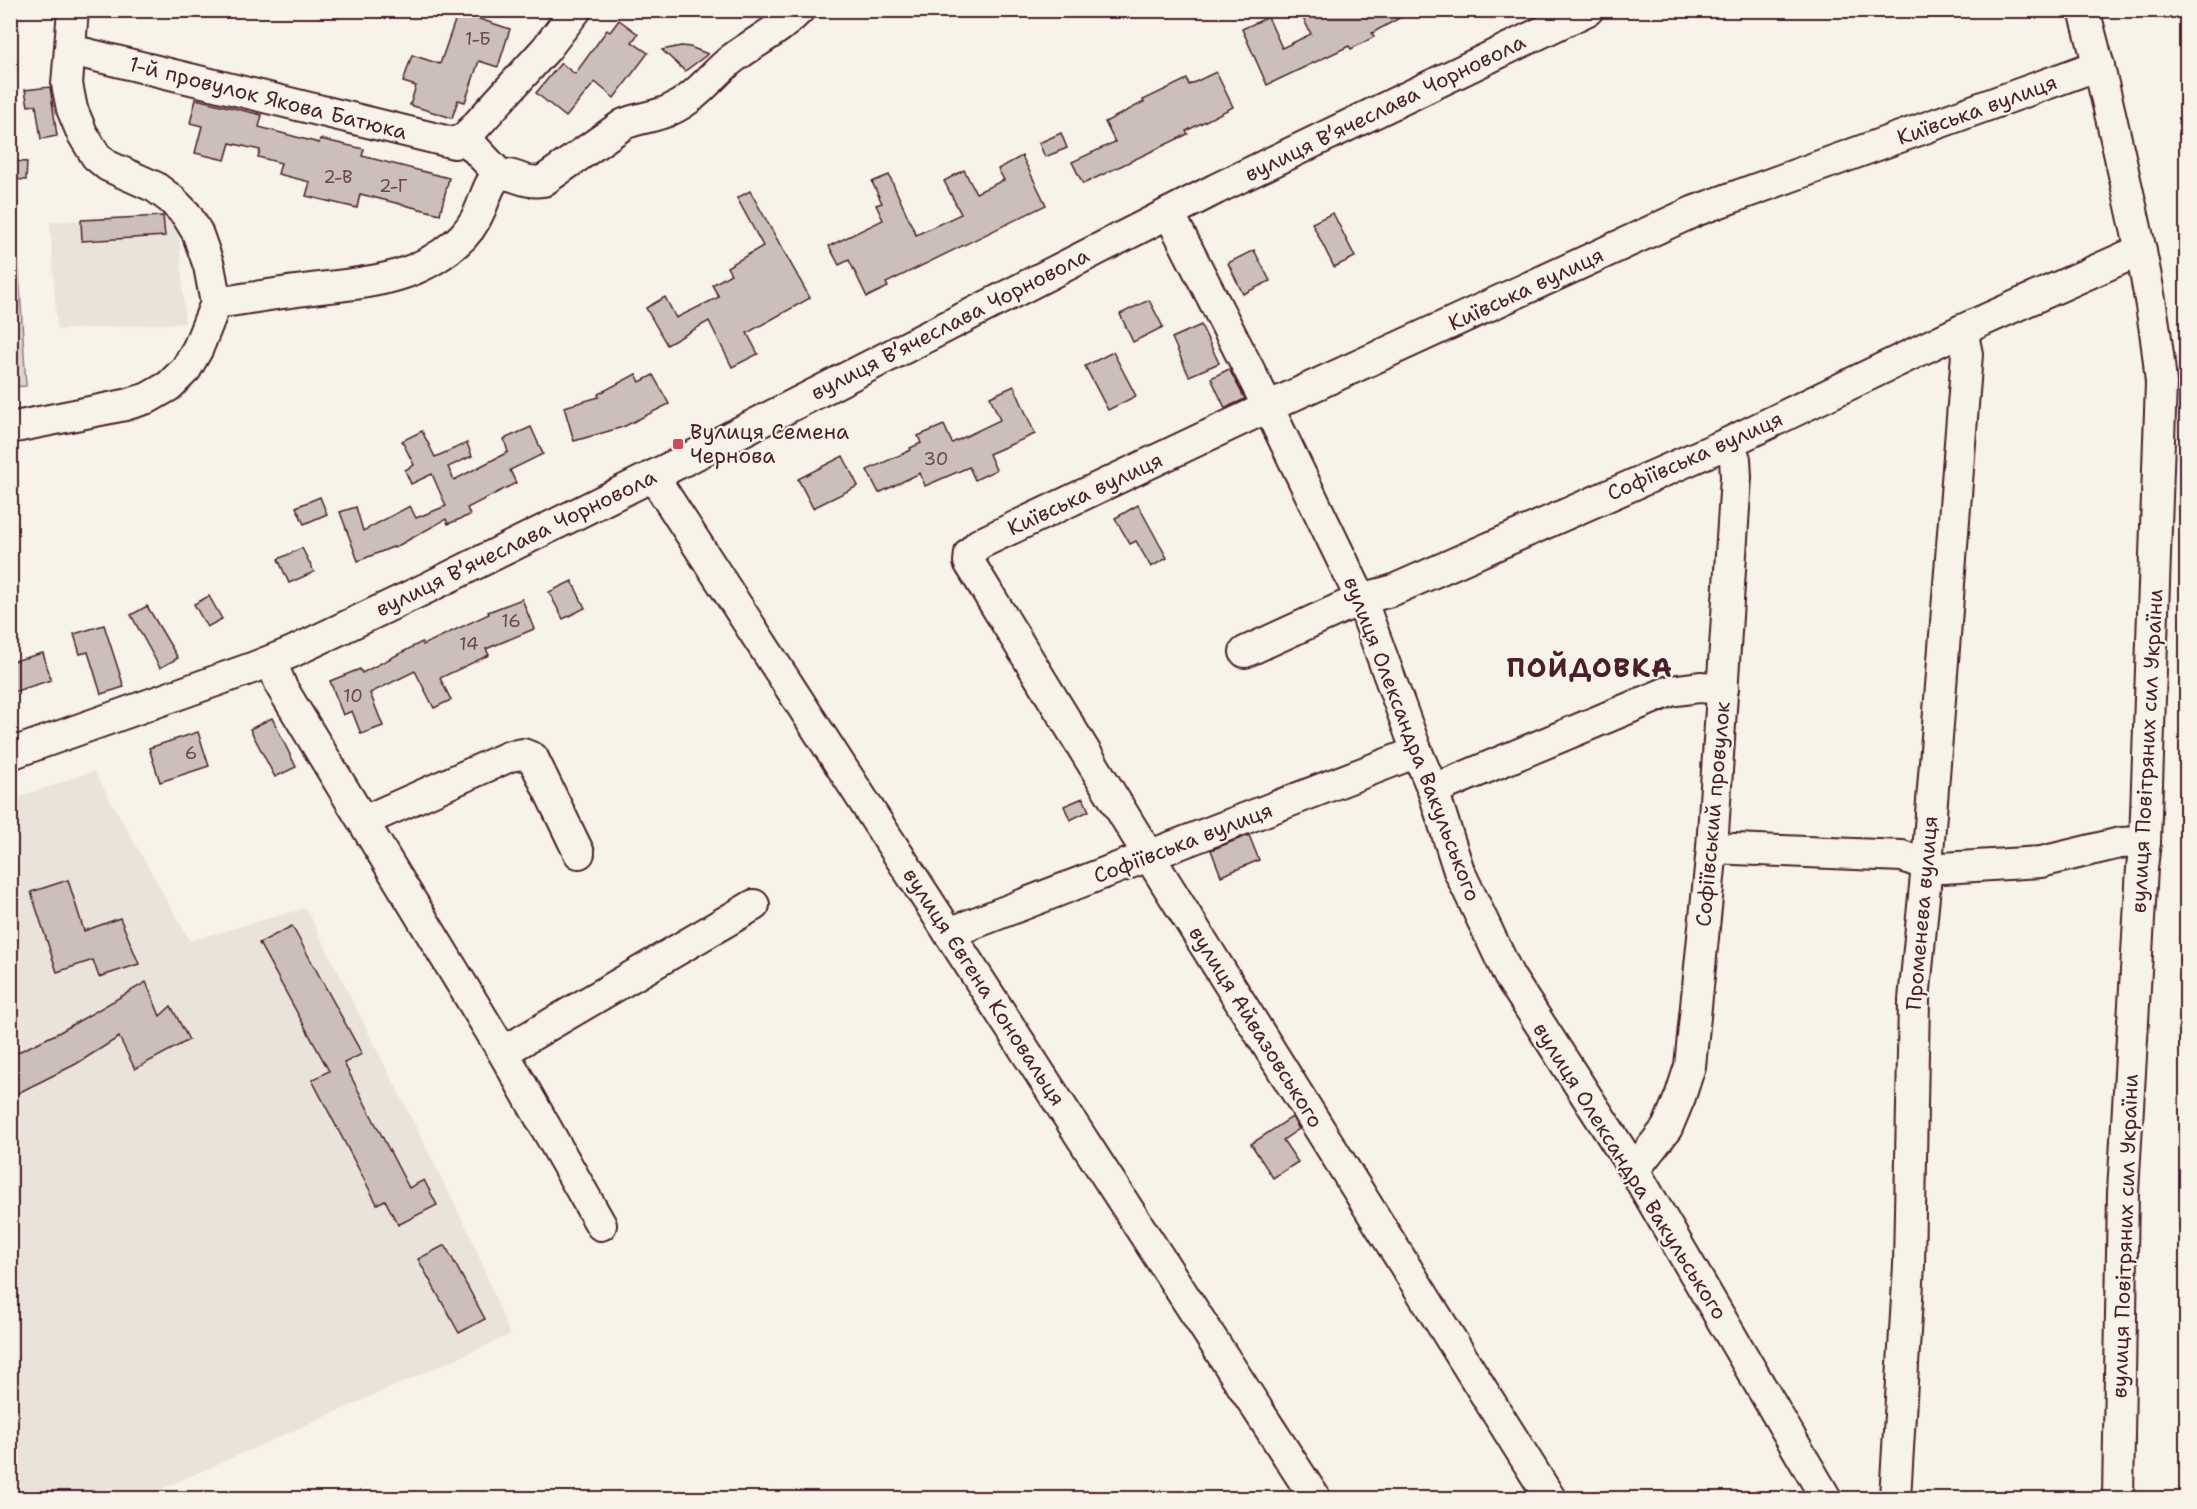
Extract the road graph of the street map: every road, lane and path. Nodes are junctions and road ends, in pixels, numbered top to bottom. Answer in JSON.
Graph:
{"nodes":[{"id":1,"x":73,"y":10,"type":"edge"},
{"id":2,"x":576,"y":10,"type":"edge"},
{"id":3,"x":799,"y":10,"type":"edge"},
{"id":4,"x":1588,"y":10,"type":"edge"},
{"id":5,"x":2084,"y":10,"type":"edge"},
{"id":6,"x":70,"y":50,"type":"junction"},
{"id":7,"x":2099,"y":65,"type":"junction"},
{"id":8,"x":465,"y":138,"type":"junction"},
{"id":9,"x":499,"y":174,"type":"junction"},
{"id":10,"x":1169,"y":213,"type":"junction"},
{"id":11,"x":2141,"y":250,"type":"junction"},
{"id":12,"x":216,"y":303,"type":"junction"},
{"id":13,"x":1962,"y":330,"type":"junction"},
{"id":14,"x":1268,"y":407,"type":"junction"},
{"id":15,"x":10,"y":428,"type":"edge"},
{"id":16,"x":1728,"y":443,"type":"junction"},
{"id":17,"x":653,"y":476,"type":"junction"},
{"id":18,"x":970,"y":553,"type":"joint"},
{"id":19,"x":1361,"y":599,"type":"junction"},
{"id":20,"x":1245,"y":652,"type":"dead end"},
{"id":21,"x":271,"y":661,"type":"junction"},
{"id":22,"x":1723,"y":689,"type":"junction"},
{"id":23,"x":1418,"y":752,"type":"junction"},
{"id":24,"x":10,"y":754,"type":"edge"},
{"id":25,"x":1433,"y":790,"type":"junction"},
{"id":26,"x":364,"y":821,"type":"junction"},
{"id":27,"x":2145,"y":842,"type":"junction"},
{"id":28,"x":1712,"y":848,"type":"junction"},
{"id":29,"x":579,"y":853,"type":"dead end"},
{"id":30,"x":1149,"y":856,"type":"junction"},
{"id":31,"x":1927,"y":865,"type":"junction"},
{"id":32,"x":754,"y":905,"type":"dead end"},
{"id":33,"x":949,"y":933,"type":"junction"},
{"id":34,"x":503,"y":1052,"type":"junction"},
{"id":35,"x":1634,"y":1170,"type":"junction"},
{"id":36,"x":601,"y":1225,"type":"dead end"},
{"id":37,"x":1315,"y":1498,"type":"edge"},
{"id":38,"x":1550,"y":1498,"type":"edge"},
{"id":39,"x":1826,"y":1498,"type":"edge"},
{"id":40,"x":1895,"y":1498,"type":"edge"},
{"id":41,"x":2118,"y":1498,"type":"edge"}],
"edges":[{"from":1,"to":6,"type":"street"},
{"from":2,"to":8,"type":"street"},
{"from":3,"to":9,"type":"street"},
{"from":4,"to":10,"type":"street","name":"вулиця Вʼячеслава Чорновола"},
{"from":5,"to":7,"type":"street","name":"вулиця Повітряних сил України"},
{"from":6,"to":8,"type":"street","name":"1-й провулок Якова Батюка"},
{"from":6,"to":12,"type":"street"},
{"from":7,"to":11,"type":"street","name":"вулиця Повітряних сил України"},
{"from":7,"to":14,"type":"street","name":"Київська вулиця"},
{"from":8,"to":9,"type":"street"},
{"from":9,"to":12,"type":"street"},
{"from":10,"to":14,"type":"street","name":"вулиця Олександра Вакульського"},
{"from":10,"to":17,"type":"street","name":"вулиця Вʼячеслава Чорновола"},
{"from":11,"to":13,"type":"street","name":"Софіївська вулиця"},
{"from":11,"to":27,"type":"street","name":"вулиця Повітряних сил України"},
{"from":12,"to":15,"type":"street"},
{"from":13,"to":16,"type":"street","name":"Софіївська вулиця"},
{"from":13,"to":31,"type":"street","name":"Променева вулиця"},
{"from":14,"to":18,"type":"street","name":"Київська вулиця"},
{"from":14,"to":19,"type":"street","name":"вулиця Олександра Вакульського"},
{"from":16,"to":19,"type":"street","name":"Софіївська вулиця"},
{"from":16,"to":22,"type":"street","name":"Софіївський провулок"},
{"from":17,"to":21,"type":"street","name":"вулиця Вʼячеслава Чорновола"},
{"from":17,"to":33,"type":"street","name":"вулиця Євгена Коновальця"},
{"from":18,"to":30,"type":"street","name":"вулиця Айвазовського"},
{"from":19,"to":20,"type":"street","name":"Софіївська вулиця"},
{"from":19,"to":23,"type":"street","name":"вулиця Олександра Вакульського"},
{"from":21,"to":24,"type":"street","name":"вулиця Вʼячеслава Чорновола"},
{"from":21,"to":26,"type":"street"},
{"from":22,"to":25,"type":"street"},
{"from":22,"to":28,"type":"street","name":"Софіївський провулок"},
{"from":23,"to":25,"type":"street","name":"вулиця Олександра Вакульського"},
{"from":23,"to":30,"type":"street","name":"Софіївська вулиця"},
{"from":25,"to":35,"type":"street","name":"вулиця Олександра Вакульського"},
{"from":26,"to":29,"type":"street"},
{"from":26,"to":34,"type":"street"},
{"from":27,"to":31,"type":"street"},
{"from":27,"to":41,"type":"street","name":"вулиця Повітряних сил України"},
{"from":28,"to":31,"type":"street"},
{"from":28,"to":35,"type":"street","name":"Софіївський провулок"},
{"from":30,"to":33,"type":"street","name":"Софіївська вулиця"},
{"from":30,"to":38,"type":"street","name":"вулиця Айвазовського"},
{"from":31,"to":40,"type":"street","name":"Променева вулиця"},
{"from":32,"to":34,"type":"street"},
{"from":33,"to":37,"type":"street","name":"вулиця Євгена Коновальця"},
{"from":34,"to":36,"type":"street"},
{"from":35,"to":39,"type":"street","name":"вулиця Олександра Вакульського"}]}
